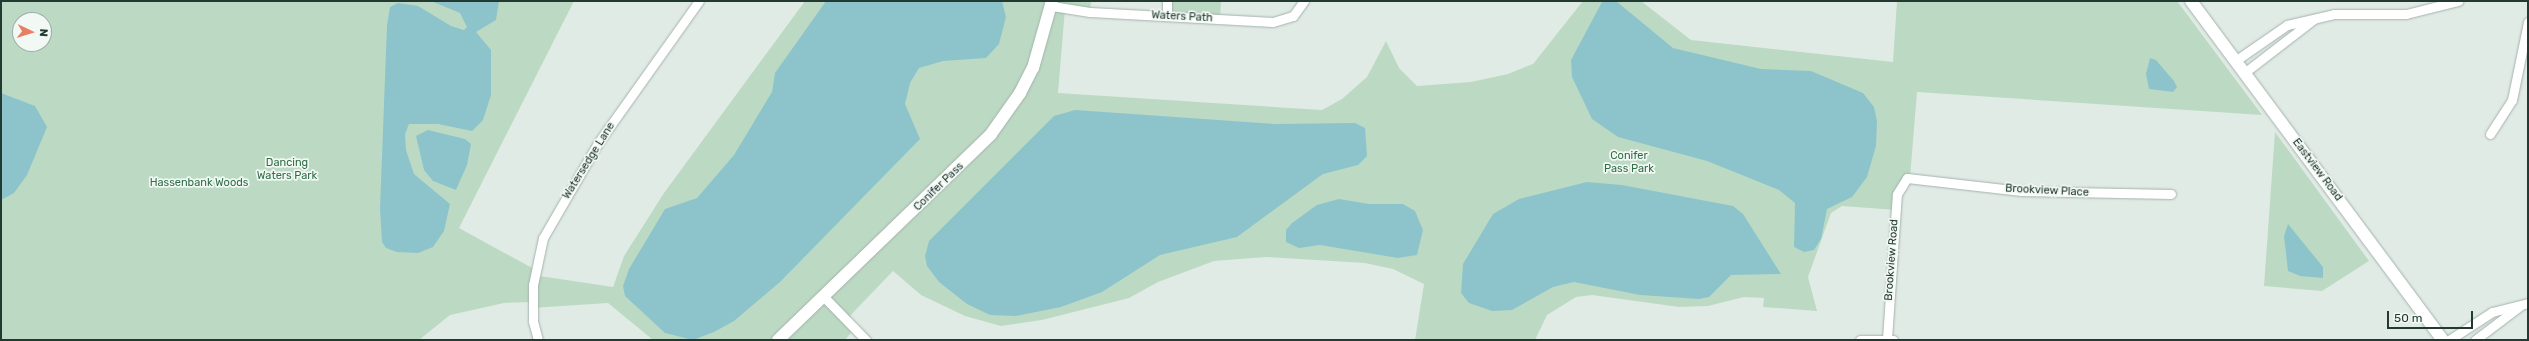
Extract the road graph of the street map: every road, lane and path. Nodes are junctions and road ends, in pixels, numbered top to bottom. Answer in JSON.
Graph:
{"nodes":[{"id":1,"x":699,"y":1,"type":"edge"},
{"id":2,"x":1167,"y":1,"type":"edge"},
{"id":3,"x":1304,"y":1,"type":"edge"},
{"id":4,"x":2191,"y":1,"type":"edge"},
{"id":5,"x":2458,"y":1,"type":"edge"},
{"id":6,"x":1052,"y":4,"type":"edge"},
{"id":7,"x":1167,"y":16,"type":"junction"},
{"id":8,"x":2315,"y":18,"type":"junction"},
{"id":9,"x":2528,"y":22,"type":"edge"},
{"id":10,"x":2236,"y":61,"type":"junction"},
{"id":11,"x":2244,"y":72,"type":"junction"},
{"id":12,"x":2490,"y":134,"type":"dead end"},
{"id":13,"x":1901,"y":181,"type":"joint"},
{"id":14,"x":2171,"y":194,"type":"dead end"},
{"id":15,"x":823,"y":296,"type":"junction"},
{"id":16,"x":2524,"y":304,"type":"edge"},
{"id":17,"x":538,"y":340,"type":"edge"},
{"id":18,"x":778,"y":340,"type":"edge"},
{"id":19,"x":866,"y":340,"type":"edge"},
{"id":20,"x":1860,"y":340,"type":"edge"},
{"id":21,"x":1887,"y":340,"type":"edge"},
{"id":22,"x":1893,"y":340,"type":"edge"},
{"id":23,"x":2443,"y":340,"type":"edge"},
{"id":24,"x":2449,"y":340,"type":"edge"},
{"id":25,"x":2475,"y":340,"type":"edge"}],
"edges":[{"from":1,"to":17,"type":"street","name":"Watersedge Lane"},
{"from":2,"to":7,"type":"street"},
{"from":3,"to":7,"type":"street","name":"Waters Path"},
{"from":4,"to":10,"type":"street","name":"Eastview Road"},
{"from":5,"to":8,"type":"street"},
{"from":6,"to":7,"type":"street","name":"Waters Path"},
{"from":6,"to":15,"type":"street","name":"Conifer Pass"},
{"from":8,"to":10,"type":"street"},
{"from":8,"to":11,"type":"street"},
{"from":9,"to":12,"type":"street"},
{"from":10,"to":11,"type":"street","name":"Eastview Road"},
{"from":11,"to":23,"type":"street","name":"Eastview Road"},
{"from":13,"to":14,"type":"street","name":"Brookview Place"},
{"from":13,"to":21,"type":"street","name":"Brookview Road"},
{"from":15,"to":18,"type":"street","name":"Conifer Pass"},
{"from":15,"to":19,"type":"street"},
{"from":16,"to":24,"type":"street"},
{"from":16,"to":25,"type":"street"},
{"from":20,"to":21,"type":"street"},
{"from":21,"to":22,"type":"street"}]}
